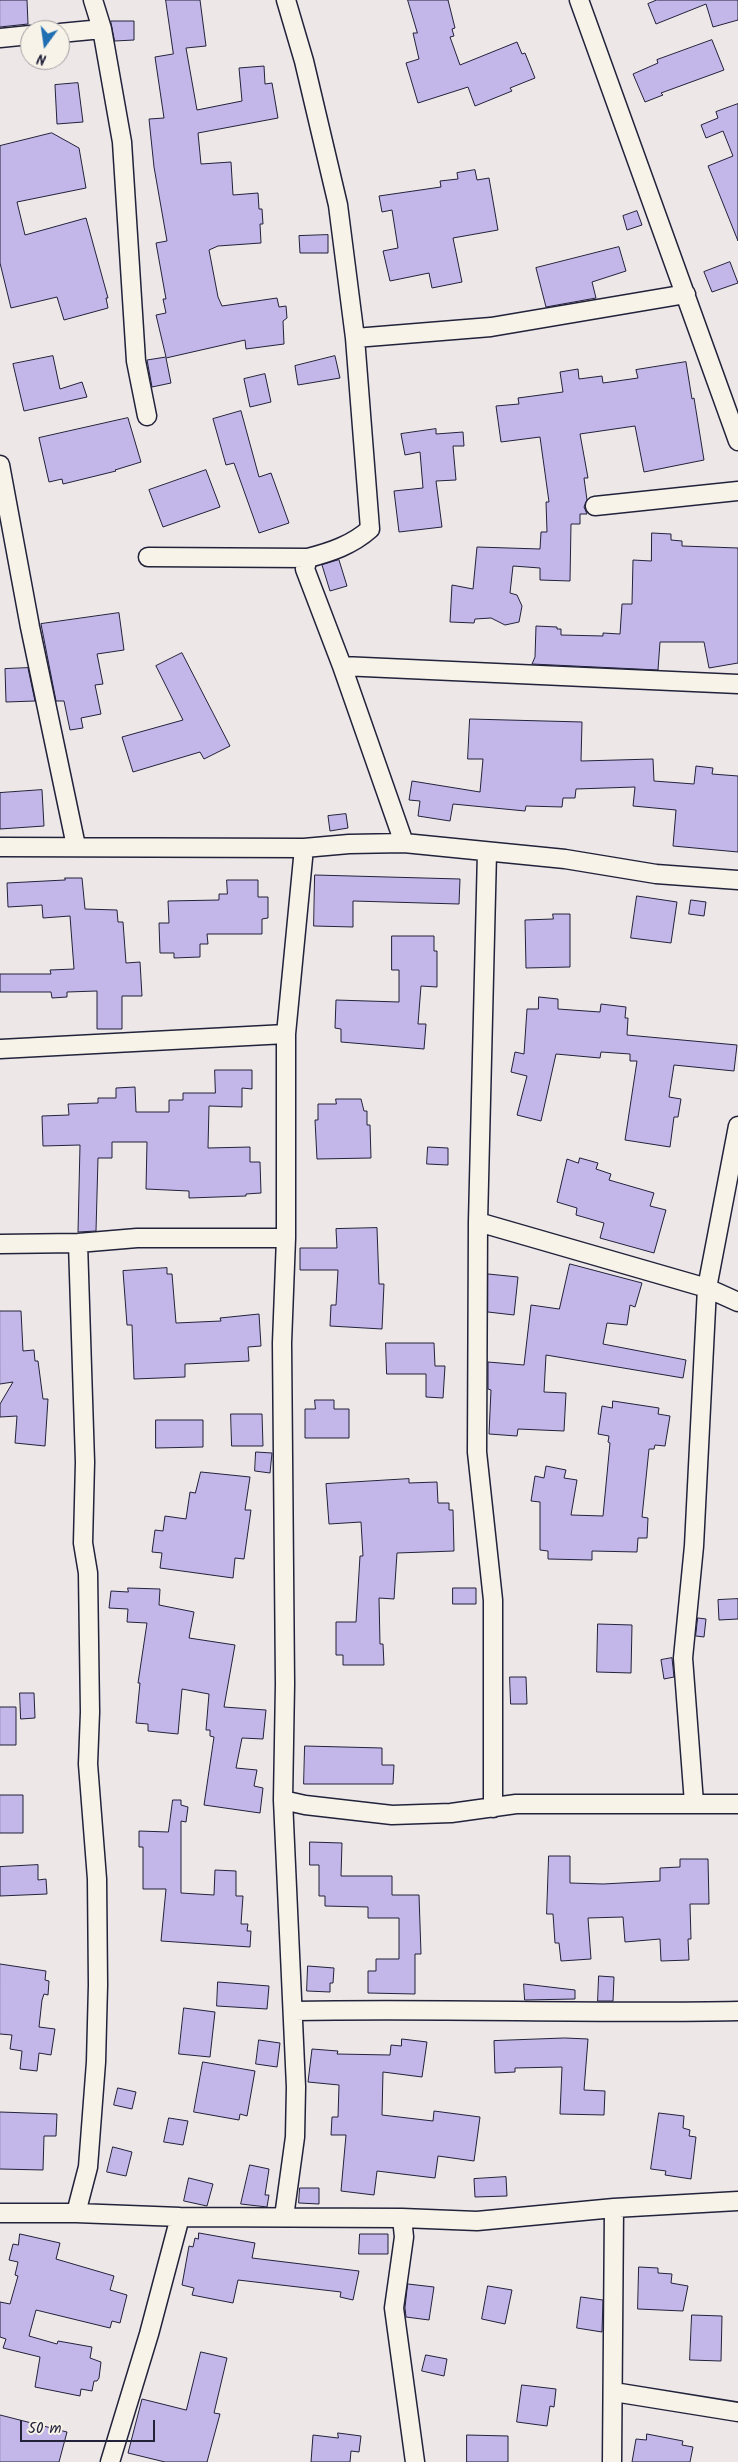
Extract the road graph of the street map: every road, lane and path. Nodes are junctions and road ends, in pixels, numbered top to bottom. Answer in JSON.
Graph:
{"nodes":[{"id":1,"x":93,"y":0,"type":"edge"},
{"id":2,"x":286,"y":0,"type":"edge"},
{"id":3,"x":579,"y":0,"type":"edge"},
{"id":4,"x":102,"y":29,"type":"junction"},
{"id":5,"x":70,"y":32,"type":"edge"},
{"id":6,"x":20,"y":36,"type":"edge"},
{"id":7,"x":0,"y":38,"type":"edge"},
{"id":8,"x":686,"y":294,"type":"junction"},
{"id":9,"x":355,"y":338,"type":"junction"},
{"id":10,"x":147,"y":416,"type":"dead end"},
{"id":11,"x":737,"y":434,"type":"edge"},
{"id":12,"x":0,"y":465,"type":"edge"},
{"id":13,"x":738,"y":491,"type":"edge"},
{"id":14,"x":595,"y":506,"type":"dead end"},
{"id":15,"x":148,"y":556,"type":"dead end"},
{"id":16,"x":308,"y":558,"type":"junction"},
{"id":17,"x":342,"y":666,"type":"junction"},
{"id":18,"x":738,"y":684,"type":"edge"},
{"id":19,"x":404,"y":843,"type":"junction"},
{"id":20,"x":76,"y":846,"type":"junction"},
{"id":21,"x":0,"y":847,"type":"edge"},
{"id":22,"x":304,"y":848,"type":"junction"},
{"id":23,"x":487,"y":852,"type":"junction"},
{"id":24,"x":738,"y":880,"type":"edge"},
{"id":25,"x":286,"y":1034,"type":"junction"},
{"id":26,"x":0,"y":1049,"type":"edge"},
{"id":27,"x":738,"y":1126,"type":"edge"},
{"id":28,"x":478,"y":1222,"type":"junction"},
{"id":29,"x":286,"y":1238,"type":"junction"},
{"id":30,"x":78,"y":1243,"type":"junction"},
{"id":31,"x":0,"y":1244,"type":"edge"},
{"id":32,"x":707,"y":1288,"type":"junction"},
{"id":33,"x":738,"y":1302,"type":"edge"},
{"id":34,"x":283,"y":1800,"type":"junction"},
{"id":35,"x":694,"y":1803,"type":"junction"},
{"id":36,"x":738,"y":1804,"type":"edge"},
{"id":37,"x":493,"y":1808,"type":"junction"},
{"id":38,"x":294,"y":2011,"type":"junction"},
{"id":39,"x":738,"y":2011,"type":"edge"},
{"id":40,"x":738,"y":2201,"type":"edge"},
{"id":41,"x":614,"y":2208,"type":"junction"},
{"id":42,"x":76,"y":2212,"type":"junction"},
{"id":43,"x":0,"y":2213,"type":"edge"},
{"id":44,"x":180,"y":2217,"type":"junction"},
{"id":45,"x":284,"y":2217,"type":"junction"},
{"id":46,"x":402,"y":2218,"type":"junction"},
{"id":47,"x":614,"y":2392,"type":"junction"},
{"id":48,"x":738,"y":2412,"type":"edge"},
{"id":49,"x":110,"y":2462,"type":"edge"},
{"id":50,"x":415,"y":2462,"type":"edge"},
{"id":51,"x":612,"y":2462,"type":"edge"}],
"edges":[{"from":1,"to":4,"type":"street"},
{"from":2,"to":9,"type":"street"},
{"from":3,"to":8,"type":"street"},
{"from":4,"to":5,"type":"street"},
{"from":4,"to":10,"type":"street"},
{"from":6,"to":7,"type":"street"},
{"from":8,"to":9,"type":"street"},
{"from":8,"to":11,"type":"street"},
{"from":9,"to":16,"type":"street"},
{"from":12,"to":20,"type":"street"},
{"from":13,"to":14,"type":"street"},
{"from":15,"to":16,"type":"street"},
{"from":16,"to":17,"type":"street"},
{"from":17,"to":18,"type":"street"},
{"from":17,"to":19,"type":"street"},
{"from":19,"to":22,"type":"street"},
{"from":19,"to":23,"type":"street"},
{"from":20,"to":21,"type":"street"},
{"from":20,"to":22,"type":"street"},
{"from":22,"to":25,"type":"street"},
{"from":23,"to":24,"type":"street"},
{"from":23,"to":28,"type":"street"},
{"from":25,"to":26,"type":"street"},
{"from":25,"to":29,"type":"street"},
{"from":27,"to":32,"type":"street"},
{"from":28,"to":32,"type":"street"},
{"from":28,"to":37,"type":"street"},
{"from":29,"to":30,"type":"street"},
{"from":29,"to":34,"type":"street"},
{"from":30,"to":31,"type":"street"},
{"from":30,"to":42,"type":"street"},
{"from":32,"to":33,"type":"street"},
{"from":32,"to":35,"type":"street"},
{"from":34,"to":37,"type":"street"},
{"from":34,"to":38,"type":"street"},
{"from":35,"to":36,"type":"street"},
{"from":35,"to":37,"type":"street"},
{"from":38,"to":39,"type":"street"},
{"from":38,"to":45,"type":"street"},
{"from":40,"to":41,"type":"street"},
{"from":41,"to":46,"type":"street"},
{"from":41,"to":47,"type":"street"},
{"from":42,"to":43,"type":"street"},
{"from":42,"to":44,"type":"street"},
{"from":44,"to":45,"type":"street"},
{"from":44,"to":49,"type":"street"},
{"from":45,"to":46,"type":"street"},
{"from":46,"to":50,"type":"street"},
{"from":47,"to":48,"type":"street"},
{"from":47,"to":51,"type":"street"}]}
